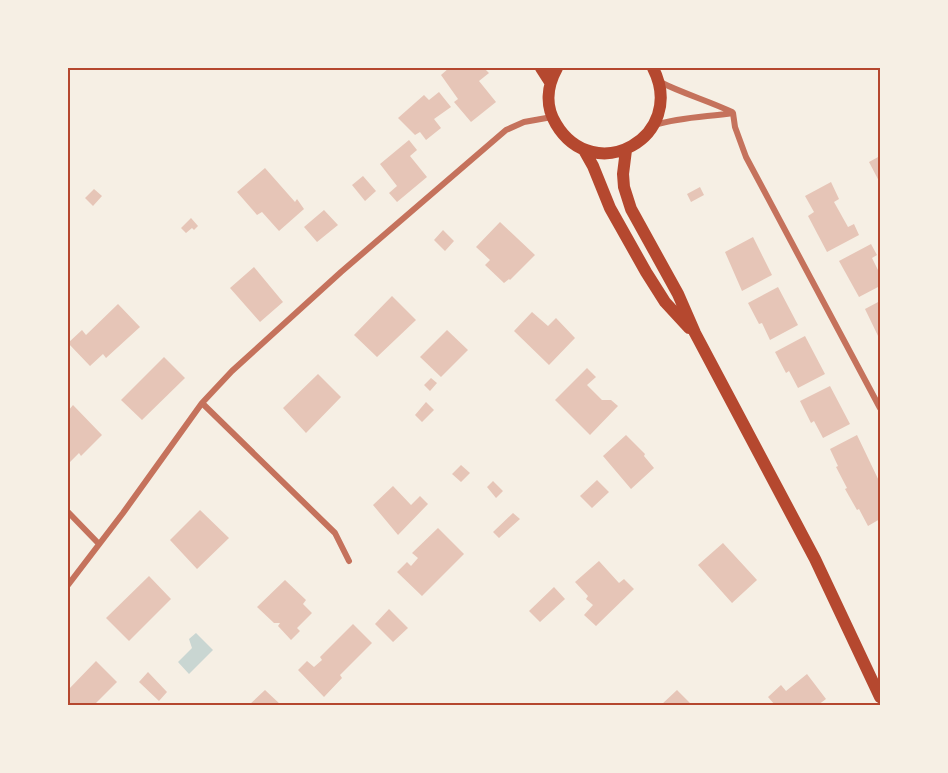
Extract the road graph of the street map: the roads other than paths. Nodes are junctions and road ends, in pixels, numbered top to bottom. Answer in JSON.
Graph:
{"nodes":[{"id":1,"x":541,"y":68,"type":"edge"},
{"id":2,"x":557,"y":68,"type":"edge"},
{"id":3,"x":653,"y":68,"type":"edge"},
{"id":4,"x":550,"y":82,"type":"junction"},
{"id":5,"x":660,"y":82,"type":"junction"},
{"id":6,"x":733,"y":113,"type":"junction"},
{"id":7,"x":552,"y":117,"type":"junction"},
{"id":8,"x":654,"y":125,"type":"junction"},
{"id":9,"x":584,"y":150,"type":"junction"},
{"id":10,"x":626,"y":150,"type":"junction"},
{"id":11,"x":695,"y":333,"type":"junction"},
{"id":12,"x":202,"y":403,"type":"junction"},
{"id":13,"x":880,"y":408,"type":"edge"},
{"id":14,"x":68,"y":512,"type":"edge"},
{"id":15,"x":99,"y":544,"type":"junction"},
{"id":16,"x":349,"y":561,"type":"dead end"},
{"id":17,"x":68,"y":585,"type":"edge"},
{"id":18,"x":880,"y":697,"type":"edge"}],
"edges":[{"from":1,"to":4,"type":"main road"},
{"from":2,"to":4,"type":"main road"},
{"from":3,"to":5,"type":"main road"},
{"from":4,"to":7,"type":"main road"},
{"from":5,"to":6,"type":"street"},
{"from":5,"to":8,"type":"main road"},
{"from":6,"to":8,"type":"street"},
{"from":6,"to":13,"type":"street"},
{"from":7,"to":9,"type":"main road"},
{"from":7,"to":12,"type":"street"},
{"from":8,"to":10,"type":"main road"},
{"from":9,"to":10,"type":"main road"},
{"from":9,"to":11,"type":"main road"},
{"from":10,"to":11,"type":"main road"},
{"from":11,"to":18,"type":"main road"},
{"from":12,"to":15,"type":"street"},
{"from":12,"to":16,"type":"street"},
{"from":14,"to":15,"type":"street"},
{"from":15,"to":17,"type":"street"}]}
